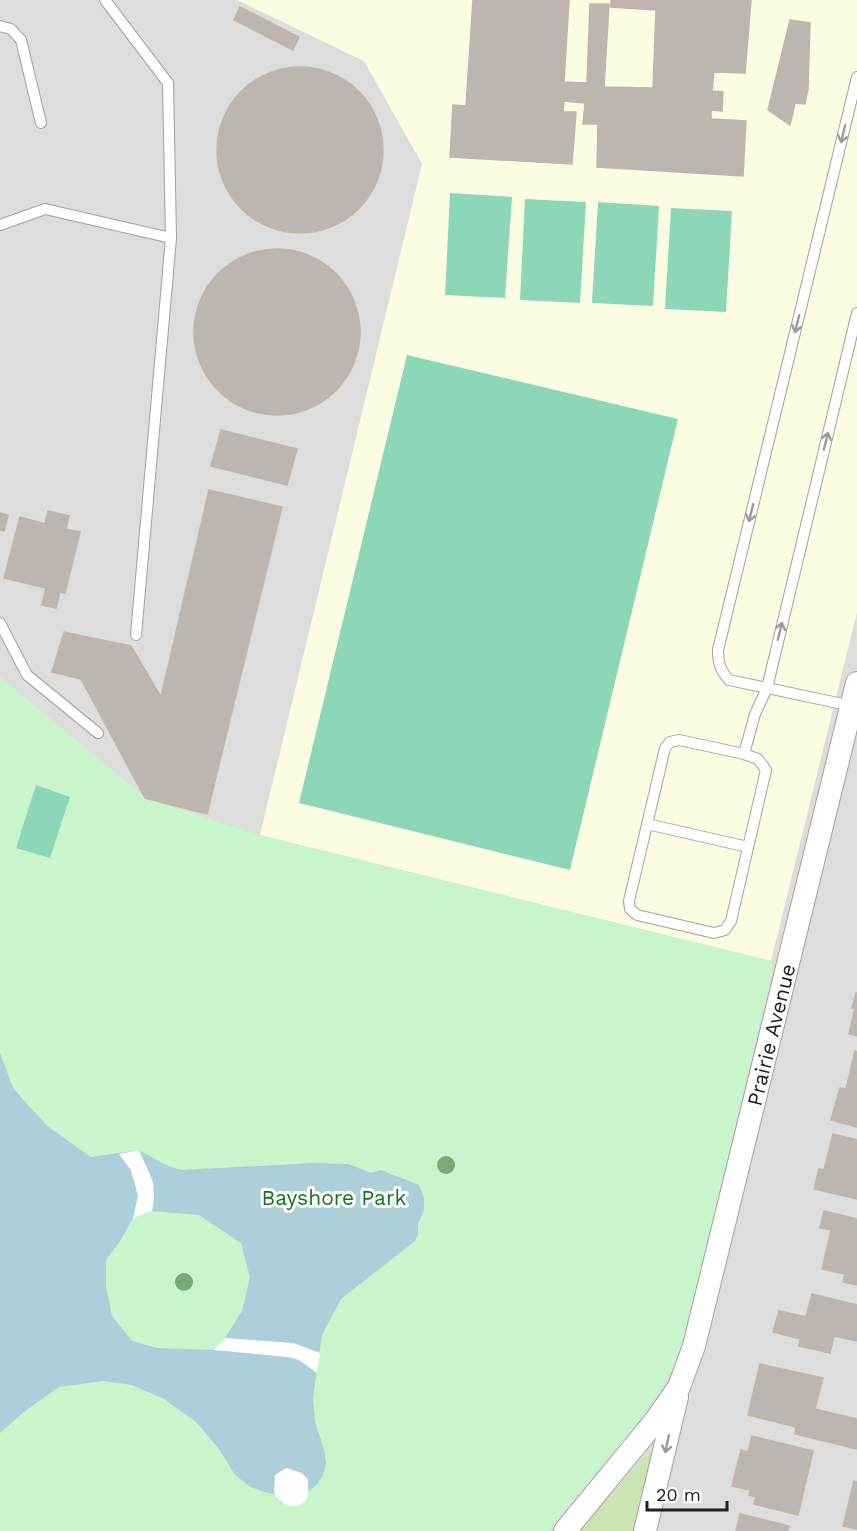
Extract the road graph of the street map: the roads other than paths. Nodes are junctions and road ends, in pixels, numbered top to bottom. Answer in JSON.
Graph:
{"nodes":[{"id":1,"x":105,"y":0,"type":"edge"},
{"id":2,"x":0,"y":26,"type":"edge"},
{"id":3,"x":857,"y":77,"type":"edge"},
{"id":4,"x":41,"y":123,"type":"dead end"},
{"id":5,"x":0,"y":225,"type":"edge"},
{"id":6,"x":171,"y":238,"type":"junction"},
{"id":7,"x":857,"y":313,"type":"edge"},
{"id":8,"x":0,"y":623,"type":"edge"},
{"id":9,"x":136,"y":636,"type":"dead end"},
{"id":10,"x":857,"y":683,"type":"edge"},
{"id":11,"x":767,"y":688,"type":"junction"},
{"id":12,"x":852,"y":706,"type":"junction"},
{"id":13,"x":98,"y":733,"type":"dead end"},
{"id":14,"x":744,"y":754,"type":"junction"},
{"id":15,"x":646,"y":824,"type":"junction"},
{"id":16,"x":748,"y":847,"type":"junction"},
{"id":17,"x":679,"y":1387,"type":"junction"},
{"id":18,"x":565,"y":1531,"type":"edge"},
{"id":19,"x":645,"y":1531,"type":"edge"}],
"edges":[{"from":1,"to":6,"type":"lane"},
{"from":2,"to":4,"type":"lane"},
{"from":3,"to":11,"type":"lane","one_way":true},
{"from":5,"to":6,"type":"lane"},
{"from":6,"to":9,"type":"lane"},
{"from":11,"to":7,"type":"lane","one_way":true},
{"from":8,"to":13,"type":"lane"},
{"from":10,"to":12,"type":"street","name":"Prairie Avenue"},
{"from":11,"to":12,"type":"lane"},
{"from":11,"to":14,"type":"lane"},
{"from":12,"to":17,"type":"street","name":"Prairie Avenue"},
{"from":14,"to":15,"type":"lane"},
{"from":14,"to":16,"type":"lane"},
{"from":15,"to":16,"type":"lane"},
{"from":15,"to":16,"type":"lane"},
{"from":17,"to":18,"type":"street","name":"Prairie Avenue"},
{"from":17,"to":19,"type":"street","name":"Prairie Avenue","one_way":true}]}
